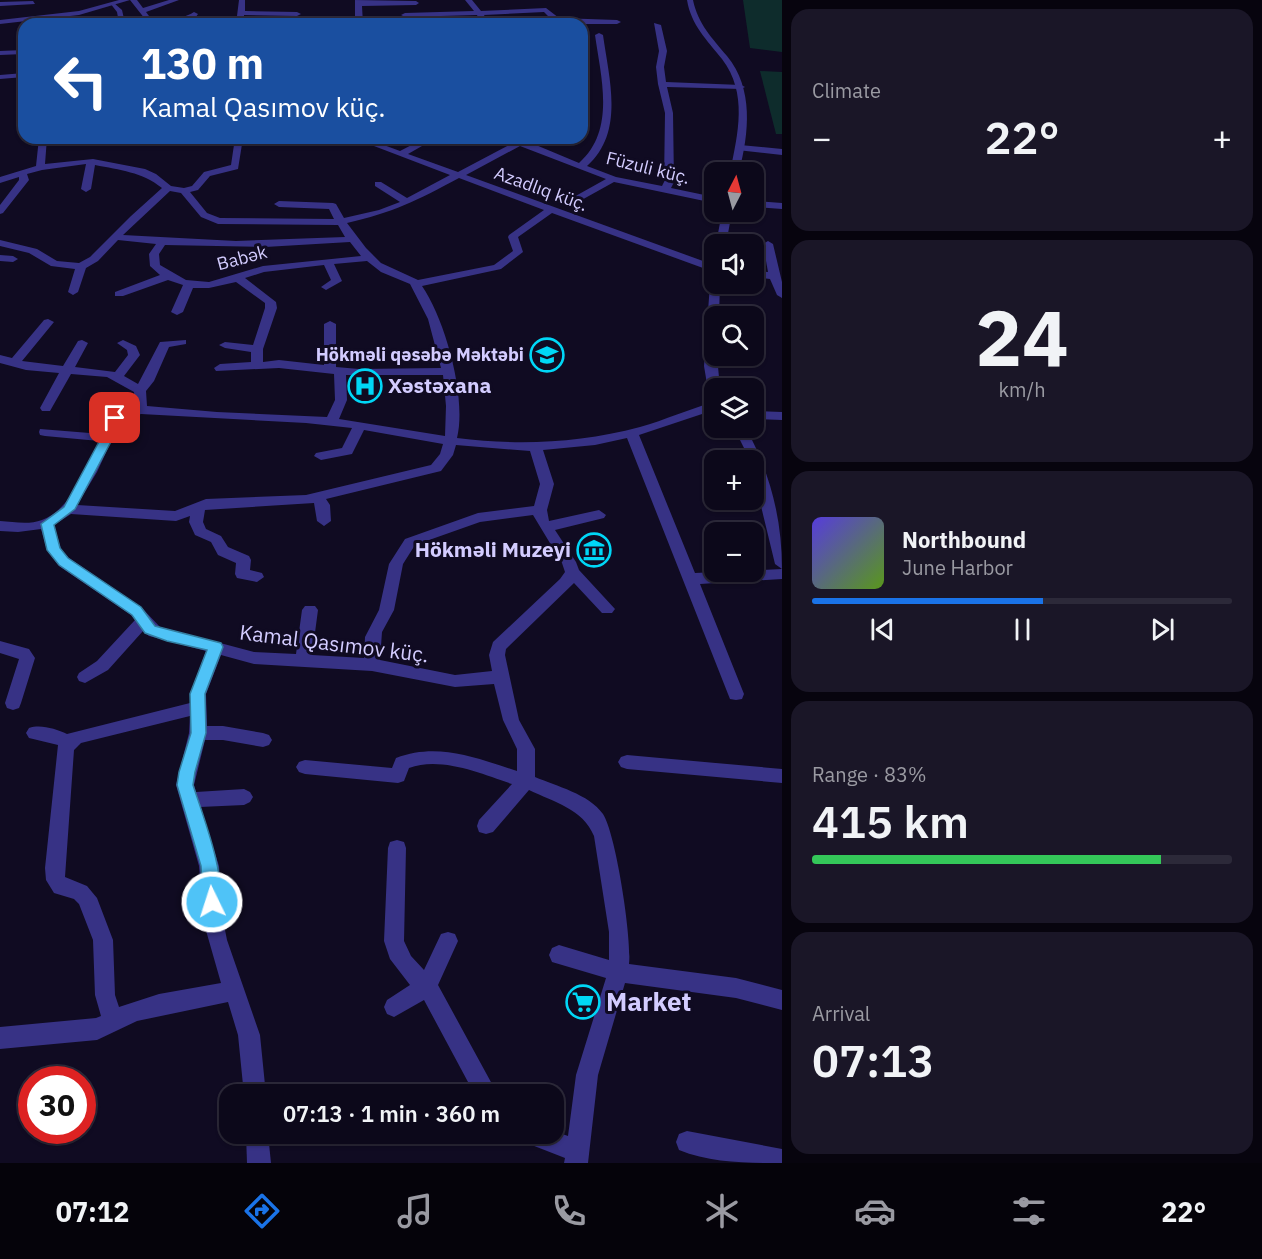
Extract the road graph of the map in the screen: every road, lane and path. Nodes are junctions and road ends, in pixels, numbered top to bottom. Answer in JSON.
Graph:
{"nodes":[{"id":1,"x":127,"y":0,"type":"edge"},
{"id":2,"x":133,"y":0,"type":"edge"},
{"id":3,"x":176,"y":0,"type":"edge"},
{"id":4,"x":242,"y":0,"type":"edge"},
{"id":5,"x":468,"y":0,"type":"edge"},
{"id":6,"x":690,"y":0,"type":"edge"},
{"id":7,"x":33,"y":1,"type":"edge"},
{"id":8,"x":357,"y":2,"type":"edge"},
{"id":9,"x":416,"y":3,"type":"dead end"},
{"id":10,"x":0,"y":4,"type":"edge"},
{"id":11,"x":112,"y":4,"type":"junction"},
{"id":12,"x":142,"y":11,"type":"junction"},
{"id":13,"x":242,"y":13,"type":"junction"},
{"id":14,"x":479,"y":13,"type":"junction"},
{"id":15,"x":194,"y":14,"type":"dead end"},
{"id":16,"x":297,"y":14,"type":"dead end"},
{"id":17,"x":405,"y":15,"type":"dead end"},
{"id":18,"x":63,"y":16,"type":"joint"},
{"id":19,"x":29,"y":18,"type":"edge"},
{"id":20,"x":46,"y":18,"type":"edge"},
{"id":21,"x":121,"y":18,"type":"edge"},
{"id":22,"x":147,"y":18,"type":"edge"},
{"id":23,"x":191,"y":18,"type":"edge"},
{"id":24,"x":241,"y":18,"type":"edge"},
{"id":25,"x":358,"y":18,"type":"edge"},
{"id":26,"x":482,"y":18,"type":"edge"},
{"id":27,"x":553,"y":18,"type":"edge"},
{"id":28,"x":599,"y":20,"type":"junction"},
{"id":29,"x":18,"y":21,"type":"edge"},
{"id":30,"x":588,"y":21,"type":"edge"},
{"id":31,"x":617,"y":22,"type":"dead end"},
{"id":32,"x":2,"y":23,"type":"edge"},
{"id":33,"x":657,"y":25,"type":"dead end"},
{"id":34,"x":18,"y":52,"type":"edge"},
{"id":35,"x":0,"y":53,"type":"edge"},
{"id":36,"x":18,"y":75,"type":"edge"},
{"id":37,"x":0,"y":76,"type":"edge"},
{"id":38,"x":662,"y":84,"type":"junction"},
{"id":39,"x":741,"y":87,"type":"junction"},
{"id":40,"x":42,"y":144,"type":"edge"},
{"id":41,"x":238,"y":144,"type":"edge"},
{"id":42,"x":374,"y":144,"type":"edge"},
{"id":43,"x":420,"y":144,"type":"edge"},
{"id":44,"x":517,"y":144,"type":"edge"},
{"id":45,"x":538,"y":144,"type":"edge"},
{"id":46,"x":740,"y":148,"type":"junction"},
{"id":47,"x":782,"y":152,"type":"edge"},
{"id":48,"x":123,"y":154,"type":"dead end"},
{"id":49,"x":401,"y":154,"type":"junction"},
{"id":50,"x":93,"y":162,"type":"junction"},
{"id":51,"x":737,"y":162,"type":"edge"},
{"id":52,"x":114,"y":165,"type":"junction"},
{"id":53,"x":581,"y":166,"type":"junction"},
{"id":54,"x":41,"y":167,"type":"junction"},
{"id":55,"x":23,"y":175,"type":"junction"},
{"id":56,"x":458,"y":176,"type":"junction"},
{"id":57,"x":613,"y":179,"type":"junction"},
{"id":58,"x":0,"y":180,"type":"edge"},
{"id":59,"x":378,"y":184,"type":"dead end"},
{"id":60,"x":168,"y":188,"type":"junction"},
{"id":61,"x":86,"y":189,"type":"dead end"},
{"id":62,"x":184,"y":191,"type":"junction"},
{"id":63,"x":665,"y":191,"type":"junction"},
{"id":64,"x":704,"y":198,"type":"edge"},
{"id":65,"x":575,"y":200,"type":"dead end"},
{"id":66,"x":407,"y":202,"type":"junction"},
{"id":67,"x":279,"y":204,"type":"dead end"},
{"id":68,"x":764,"y":205,"type":"edge"},
{"id":69,"x":782,"y":206,"type":"edge"},
{"id":70,"x":551,"y":209,"type":"junction"},
{"id":71,"x":0,"y":211,"type":"edge"},
{"id":72,"x":340,"y":222,"type":"junction"},
{"id":73,"x":117,"y":237,"type":"junction"},
{"id":74,"x":354,"y":239,"type":"junction"},
{"id":75,"x":162,"y":242,"type":"junction"},
{"id":76,"x":0,"y":243,"type":"edge"},
{"id":77,"x":768,"y":243,"type":"dead end"},
{"id":78,"x":0,"y":258,"type":"edge"},
{"id":79,"x":13,"y":258,"type":"dead end"},
{"id":80,"x":370,"y":258,"type":"junction"},
{"id":81,"x":328,"y":262,"type":"junction"},
{"id":82,"x":704,"y":265,"type":"edge"},
{"id":83,"x":81,"y":266,"type":"junction"},
{"id":84,"x":764,"y":275,"type":"edge"},
{"id":85,"x":166,"y":276,"type":"junction"},
{"id":86,"x":774,"y":276,"type":"junction"},
{"id":87,"x":237,"y":278,"type":"junction"},
{"id":88,"x":189,"y":283,"type":"junction"},
{"id":89,"x":416,"y":284,"type":"junction"},
{"id":90,"x":205,"y":285,"type":"junction"},
{"id":91,"x":326,"y":287,"type":"dead end"},
{"id":92,"x":73,"y":292,"type":"dead end"},
{"id":93,"x":119,"y":294,"type":"dead end"},
{"id":94,"x":714,"y":294,"type":"edge"},
{"id":95,"x":782,"y":295,"type":"edge"},
{"id":96,"x":214,"y":296,"type":"dead end"},
{"id":97,"x":177,"y":312,"type":"dead end"},
{"id":98,"x":48,"y":322,"type":"dead end"},
{"id":99,"x":330,"y":324,"type":"dead end"},
{"id":100,"x":182,"y":342,"type":"dead end"},
{"id":101,"x":123,"y":343,"type":"dead end"},
{"id":102,"x":82,"y":344,"type":"dead end"},
{"id":103,"x":225,"y":345,"type":"dead end"},
{"id":104,"x":257,"y":349,"type":"junction"},
{"id":105,"x":0,"y":359,"type":"edge"},
{"id":106,"x":15,"y":362,"type":"junction"},
{"id":107,"x":257,"y":365,"type":"junction"},
{"id":108,"x":220,"y":368,"type":"dead end"},
{"id":109,"x":68,"y":369,"type":"junction"},
{"id":110,"x":335,"y":371,"type":"junction"},
{"id":111,"x":448,"y":371,"type":"junction"},
{"id":112,"x":117,"y":376,"type":"junction"},
{"id":113,"x":712,"y":378,"type":"edge"},
{"id":114,"x":140,"y":390,"type":"junction"},
{"id":115,"x":46,"y":408,"type":"dead end"},
{"id":116,"x":704,"y":409,"type":"edge"},
{"id":117,"x":141,"y":410,"type":"junction"},
{"id":118,"x":764,"y":415,"type":"edge"},
{"id":119,"x":782,"y":416,"type":"edge"},
{"id":120,"x":331,"y":422,"type":"junction"},
{"id":121,"x":360,"y":426,"type":"junction"},
{"id":122,"x":45,"y":432,"type":"dead end"},
{"id":123,"x":632,"y":433,"type":"junction"},
{"id":124,"x":107,"y":438,"type":"junction"},
{"id":125,"x":745,"y":438,"type":"edge"},
{"id":126,"x":450,"y":440,"type":"junction"},
{"id":127,"x":535,"y":446,"type":"junction"},
{"id":128,"x":321,"y":456,"type":"dead end"},
{"id":129,"x":318,"y":498,"type":"junction"},
{"id":130,"x":198,"y":507,"type":"junction"},
{"id":131,"x":69,"y":509,"type":"junction"},
{"id":132,"x":538,"y":510,"type":"junction"},
{"id":133,"x":599,"y":515,"type":"dead end"},
{"id":134,"x":324,"y":521,"type":"dead end"},
{"id":135,"x":47,"y":524,"type":"junction"},
{"id":136,"x":0,"y":526,"type":"edge"},
{"id":137,"x":545,"y":527,"type":"junction"},
{"id":138,"x":782,"y":564,"type":"edge"},
{"id":139,"x":572,"y":572,"type":"junction"},
{"id":140,"x":782,"y":574,"type":"edge"},
{"id":141,"x":257,"y":577,"type":"dead end"},
{"id":142,"x":690,"y":579,"type":"junction"},
{"id":143,"x":607,"y":609,"type":"dead end"},
{"id":144,"x":310,"y":610,"type":"dead end"},
{"id":145,"x":145,"y":621,"type":"junction"},
{"id":146,"x":0,"y":647,"type":"edge"},
{"id":147,"x":216,"y":647,"type":"junction"},
{"id":148,"x":303,"y":661,"type":"junction"},
{"id":149,"x":372,"y":665,"type":"junction"},
{"id":150,"x":84,"y":677,"type":"dead end"},
{"id":151,"x":501,"y":677,"type":"junction"},
{"id":152,"x":736,"y":694,"type":"dead end"},
{"id":153,"x":13,"y":703,"type":"dead end"},
{"id":154,"x":197,"y":708,"type":"junction"},
{"id":155,"x":35,"y":733,"type":"dead end"},
{"id":156,"x":198,"y":733,"type":"junction"},
{"id":157,"x":263,"y":740,"type":"dead end"},
{"id":158,"x":68,"y":742,"type":"junction"},
{"id":159,"x":627,"y":762,"type":"dead end"},
{"id":160,"x":304,"y":767,"type":"dead end"},
{"id":161,"x":782,"y":776,"type":"edge"},
{"id":162,"x":526,"y":781,"type":"junction"},
{"id":163,"x":244,"y":797,"type":"dead end"},
{"id":164,"x":188,"y":801,"type":"junction"},
{"id":165,"x":486,"y":826,"type":"dead end"},
{"id":166,"x":397,"y":848,"type":"dead end"},
{"id":167,"x":448,"y":941,"type":"dead end"},
{"id":168,"x":559,"y":954,"type":"dead end"},
{"id":169,"x":618,"y":972,"type":"junction"},
{"id":170,"x":425,"y":987,"type":"junction"},
{"id":171,"x":234,"y":991,"type":"junction"},
{"id":172,"x":782,"y":1000,"type":"edge"},
{"id":173,"x":394,"y":1007,"type":"dead end"},
{"id":174,"x":113,"y":1022,"type":"junction"},
{"id":175,"x":0,"y":1038,"type":"edge"},
{"id":176,"x":254,"y":1084,"type":"edge"},
{"id":177,"x":481,"y":1084,"type":"edge"},
{"id":178,"x":687,"y":1142,"type":"dead end"},
{"id":179,"x":258,"y":1144,"type":"edge"},
{"id":180,"x":551,"y":1144,"type":"edge"},
{"id":181,"x":576,"y":1157,"type":"edge"},
{"id":182,"x":782,"y":1161,"type":"edge"},
{"id":183,"x":259,"y":1163,"type":"edge"}],
"edges":[{"from":1,"to":11,"type":"street"},
{"from":2,"to":12,"type":"street"},
{"from":3,"to":12,"type":"street"},
{"from":4,"to":13,"type":"street"},
{"from":5,"to":14,"type":"street"},
{"from":6,"to":39,"type":"street"},
{"from":7,"to":10,"type":"street"},
{"from":7,"to":19,"type":"street"},
{"from":8,"to":9,"type":"street"},
{"from":8,"to":25,"type":"street"},
{"from":11,"to":18,"type":"street"},
{"from":11,"to":21,"type":"street"},
{"from":12,"to":22,"type":"street"},
{"from":13,"to":16,"type":"street"},
{"from":13,"to":24,"type":"street"},
{"from":14,"to":17,"type":"street"},
{"from":14,"to":26,"type":"street"},
{"from":14,"to":27,"type":"street"},
{"from":15,"to":23,"type":"street"},
{"from":18,"to":20,"type":"street"},
{"from":28,"to":30,"type":"street"},
{"from":28,"to":31,"type":"street"},
{"from":28,"to":53,"type":"street"},
{"from":29,"to":32,"type":"street"},
{"from":33,"to":38,"type":"street"},
{"from":34,"to":35,"type":"street"},
{"from":36,"to":37,"type":"street"},
{"from":38,"to":39,"type":"street"},
{"from":38,"to":63,"type":"street"},
{"from":39,"to":46,"type":"street"},
{"from":40,"to":54,"type":"street"},
{"from":41,"to":62,"type":"street"},
{"from":42,"to":49,"type":"street","name":"Azadlıq küç."},
{"from":43,"to":49,"type":"street"},
{"from":44,"to":56,"type":"street"},
{"from":45,"to":53,"type":"street","name":"Füzuli küç."},
{"from":46,"to":47,"type":"street"},
{"from":46,"to":51,"type":"street"},
{"from":48,"to":52,"type":"street"},
{"from":49,"to":56,"type":"street","name":"Azadlıq küç."},
{"from":50,"to":52,"type":"street"},
{"from":50,"to":54,"type":"street"},
{"from":50,"to":61,"type":"street"},
{"from":52,"to":60,"type":"street"},
{"from":53,"to":57,"type":"street","name":"Füzuli küç."},
{"from":54,"to":55,"type":"street"},
{"from":55,"to":58,"type":"street"},
{"from":55,"to":71,"type":"street"},
{"from":56,"to":66,"type":"street"},
{"from":56,"to":70,"type":"street","name":"Azadlıq küç."},
{"from":57,"to":63,"type":"street","name":"Füzuli küç."},
{"from":57,"to":65,"type":"street"},
{"from":59,"to":66,"type":"street"},
{"from":60,"to":62,"type":"street"},
{"from":60,"to":73,"type":"street"},
{"from":62,"to":72,"type":"street"},
{"from":63,"to":64,"type":"street","name":"Füzuli küç."},
{"from":66,"to":72,"type":"street"},
{"from":67,"to":72,"type":"street"},
{"from":68,"to":69,"type":"street"},
{"from":70,"to":82,"type":"street","name":"Azadlıq küç."},
{"from":70,"to":89,"type":"street"},
{"from":72,"to":74,"type":"street"},
{"from":73,"to":75,"type":"street"},
{"from":73,"to":83,"type":"street"},
{"from":74,"to":75,"type":"street"},
{"from":74,"to":80,"type":"street"},
{"from":75,"to":85,"type":"street"},
{"from":76,"to":83,"type":"street"},
{"from":77,"to":86,"type":"street"},
{"from":78,"to":79,"type":"street"},
{"from":80,"to":81,"type":"street","name":"Babək"},
{"from":80,"to":89,"type":"street"},
{"from":81,"to":87,"type":"street","name":"Babək"},
{"from":81,"to":91,"type":"street"},
{"from":83,"to":92,"type":"street"},
{"from":84,"to":86,"type":"street"},
{"from":85,"to":88,"type":"street","name":"Babək"},
{"from":85,"to":93,"type":"street"},
{"from":86,"to":95,"type":"street"},
{"from":87,"to":90,"type":"street","name":"Babək"},
{"from":87,"to":104,"type":"street"},
{"from":88,"to":90,"type":"street","name":"Babək"},
{"from":88,"to":97,"type":"street"},
{"from":89,"to":111,"type":"street"},
{"from":90,"to":96,"type":"street"},
{"from":94,"to":113,"type":"street"},
{"from":98,"to":106,"type":"street"},
{"from":99,"to":110,"type":"street"},
{"from":100,"to":114,"type":"street"},
{"from":101,"to":112,"type":"street"},
{"from":102,"to":109,"type":"street"},
{"from":103,"to":104,"type":"street"},
{"from":104,"to":107,"type":"street"},
{"from":105,"to":106,"type":"street"},
{"from":106,"to":109,"type":"street"},
{"from":107,"to":108,"type":"street"},
{"from":107,"to":110,"type":"street"},
{"from":109,"to":112,"type":"street"},
{"from":109,"to":115,"type":"street"},
{"from":110,"to":111,"type":"street"},
{"from":110,"to":120,"type":"street"},
{"from":111,"to":126,"type":"street"},
{"from":112,"to":114,"type":"street"},
{"from":114,"to":117,"type":"street"},
{"from":116,"to":123,"type":"street"},
{"from":117,"to":120,"type":"street"},
{"from":117,"to":124,"type":"street"},
{"from":118,"to":119,"type":"street"},
{"from":120,"to":121,"type":"street"},
{"from":121,"to":126,"type":"street"},
{"from":121,"to":128,"type":"street"},
{"from":122,"to":124,"type":"street"},
{"from":123,"to":127,"type":"street"},
{"from":123,"to":142,"type":"street"},
{"from":124,"to":131,"type":"street"},
{"from":125,"to":138,"type":"street"},
{"from":126,"to":127,"type":"street"},
{"from":126,"to":129,"type":"street"},
{"from":127,"to":132,"type":"street"},
{"from":129,"to":130,"type":"street"},
{"from":129,"to":134,"type":"street"},
{"from":130,"to":131,"type":"street"},
{"from":130,"to":141,"type":"street"},
{"from":131,"to":135,"type":"street"},
{"from":132,"to":137,"type":"street"},
{"from":132,"to":149,"type":"street"},
{"from":133,"to":137,"type":"street"},
{"from":135,"to":136,"type":"street"},
{"from":135,"to":145,"type":"street","name":"Kamal Qasımov küç."},
{"from":137,"to":139,"type":"street"},
{"from":139,"to":143,"type":"street"},
{"from":139,"to":151,"type":"street"},
{"from":140,"to":142,"type":"street"},
{"from":142,"to":152,"type":"street"},
{"from":144,"to":148,"type":"street"},
{"from":145,"to":147,"type":"street","name":"Kamal Qasımov küç."},
{"from":145,"to":150,"type":"street"},
{"from":146,"to":153,"type":"street"},
{"from":147,"to":148,"type":"street","name":"Kamal Qasımov küç."},
{"from":147,"to":154,"type":"street"},
{"from":148,"to":149,"type":"street","name":"Kamal Qasımov küç."},
{"from":149,"to":151,"type":"street","name":"Kamal Qasımov küç."},
{"from":151,"to":162,"type":"street"},
{"from":154,"to":156,"type":"street"},
{"from":154,"to":158,"type":"street"},
{"from":155,"to":158,"type":"street"},
{"from":156,"to":157,"type":"street"},
{"from":156,"to":164,"type":"street"},
{"from":158,"to":174,"type":"street"},
{"from":159,"to":161,"type":"street"},
{"from":160,"to":162,"type":"street"},
{"from":162,"to":165,"type":"street"},
{"from":162,"to":169,"type":"street"},
{"from":163,"to":164,"type":"street"},
{"from":164,"to":171,"type":"street"},
{"from":166,"to":170,"type":"street"},
{"from":167,"to":170,"type":"street"},
{"from":168,"to":169,"type":"street"},
{"from":169,"to":172,"type":"street"},
{"from":169,"to":181,"type":"street"},
{"from":170,"to":173,"type":"street"},
{"from":170,"to":177,"type":"street"},
{"from":171,"to":174,"type":"street"},
{"from":171,"to":176,"type":"street"},
{"from":174,"to":175,"type":"street"},
{"from":178,"to":182,"type":"street"},
{"from":179,"to":183,"type":"street"},
{"from":180,"to":181,"type":"street"}]}
